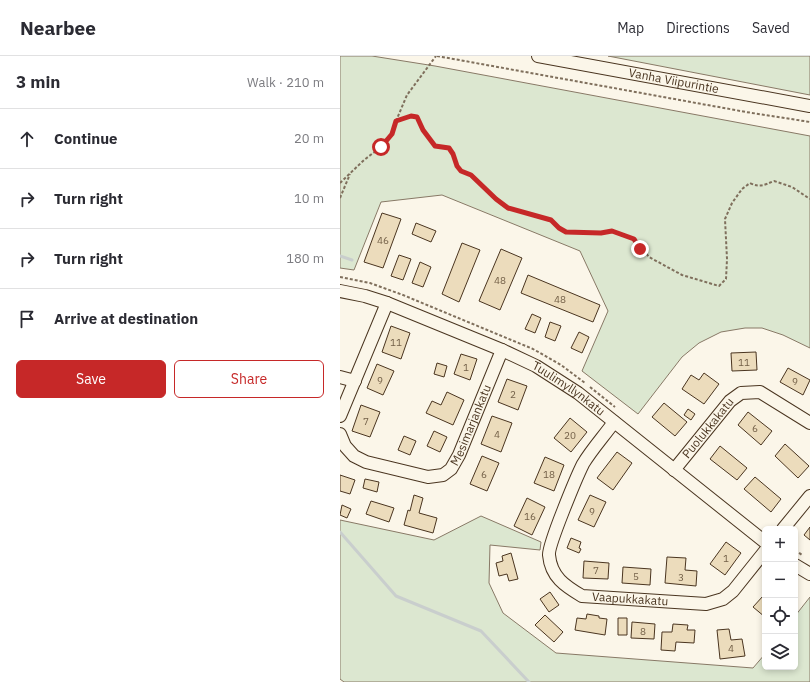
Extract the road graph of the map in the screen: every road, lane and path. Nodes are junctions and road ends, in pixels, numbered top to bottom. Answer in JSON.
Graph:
{"nodes":[{"id":1,"x":436,"y":56,"type":"edge"},
{"id":2,"x":462,"y":56,"type":"edge"},
{"id":3,"x":538,"y":56,"type":"edge"},
{"id":4,"x":461,"y":61,"type":"junction"},
{"id":5,"x":810,"y":106,"type":"edge"},
{"id":6,"x":396,"y":121,"type":"junction"},
{"id":7,"x":810,"y":122,"type":"edge"},
{"id":8,"x":351,"y":173,"type":"junction"},
{"id":9,"x":340,"y":183,"type":"edge"},
{"id":10,"x":340,"y":198,"type":"edge"},
{"id":11,"x":810,"y":199,"type":"edge"},
{"id":12,"x":340,"y":291,"type":"edge"},
{"id":13,"x":387,"y":303,"type":"junction"},
{"id":14,"x":502,"y":350,"type":"junction"},
{"id":15,"x":340,"y":377,"type":"edge"},
{"id":16,"x":355,"y":381,"type":"junction"},
{"id":17,"x":340,"y":416,"type":"edge"},
{"id":18,"x":614,"y":422,"type":"junction"},
{"id":19,"x":810,"y":423,"type":"edge"},
{"id":20,"x":340,"y":434,"type":"edge"},
{"id":21,"x":674,"y":470,"type":"junction"},
{"id":22,"x":810,"y":496,"type":"edge"},
{"id":23,"x":785,"y":526,"type":"edge"},
{"id":24,"x":762,"y":540,"type":"edge"},
{"id":25,"x":762,"y":555,"type":"edge"},
{"id":26,"x":798,"y":568,"type":"edge"},
{"id":27,"x":810,"y":574,"type":"edge"}],
"edges":[{"from":1,"to":4,"type":"path"},
{"from":1,"to":6,"type":"path"},
{"from":2,"to":4,"type":"path"},
{"from":3,"to":5,"type":"street","name":"Vanha Viipurintie"},
{"from":4,"to":7,"type":"path"},
{"from":6,"to":8,"type":"path"},
{"from":6,"to":11,"type":"path"},
{"from":8,"to":9,"type":"path"},
{"from":8,"to":10,"type":"path"},
{"from":12,"to":13,"type":"street","name":"Tuulimyllynkatu"},
{"from":13,"to":14,"type":"street","name":"Tuulimyllynkatu"},
{"from":13,"to":16,"type":"street"},
{"from":14,"to":18,"type":"street","name":"Tuulimyllynkatu"},
{"from":14,"to":20,"type":"street","name":"Mesimarjankatu"},
{"from":15,"to":16,"type":"street"},
{"from":16,"to":17,"type":"street"},
{"from":18,"to":21,"type":"street","name":"Tuulimyllynkatu"},
{"from":18,"to":25,"type":"street","name":"Vaapukkakatu"},
{"from":19,"to":21,"type":"street","name":"Puolukkakatu"},
{"from":21,"to":24,"type":"street","name":"Tuulimyllynkatu"},
{"from":22,"to":23,"type":"street"},
{"from":26,"to":27,"type":"street"}]}
